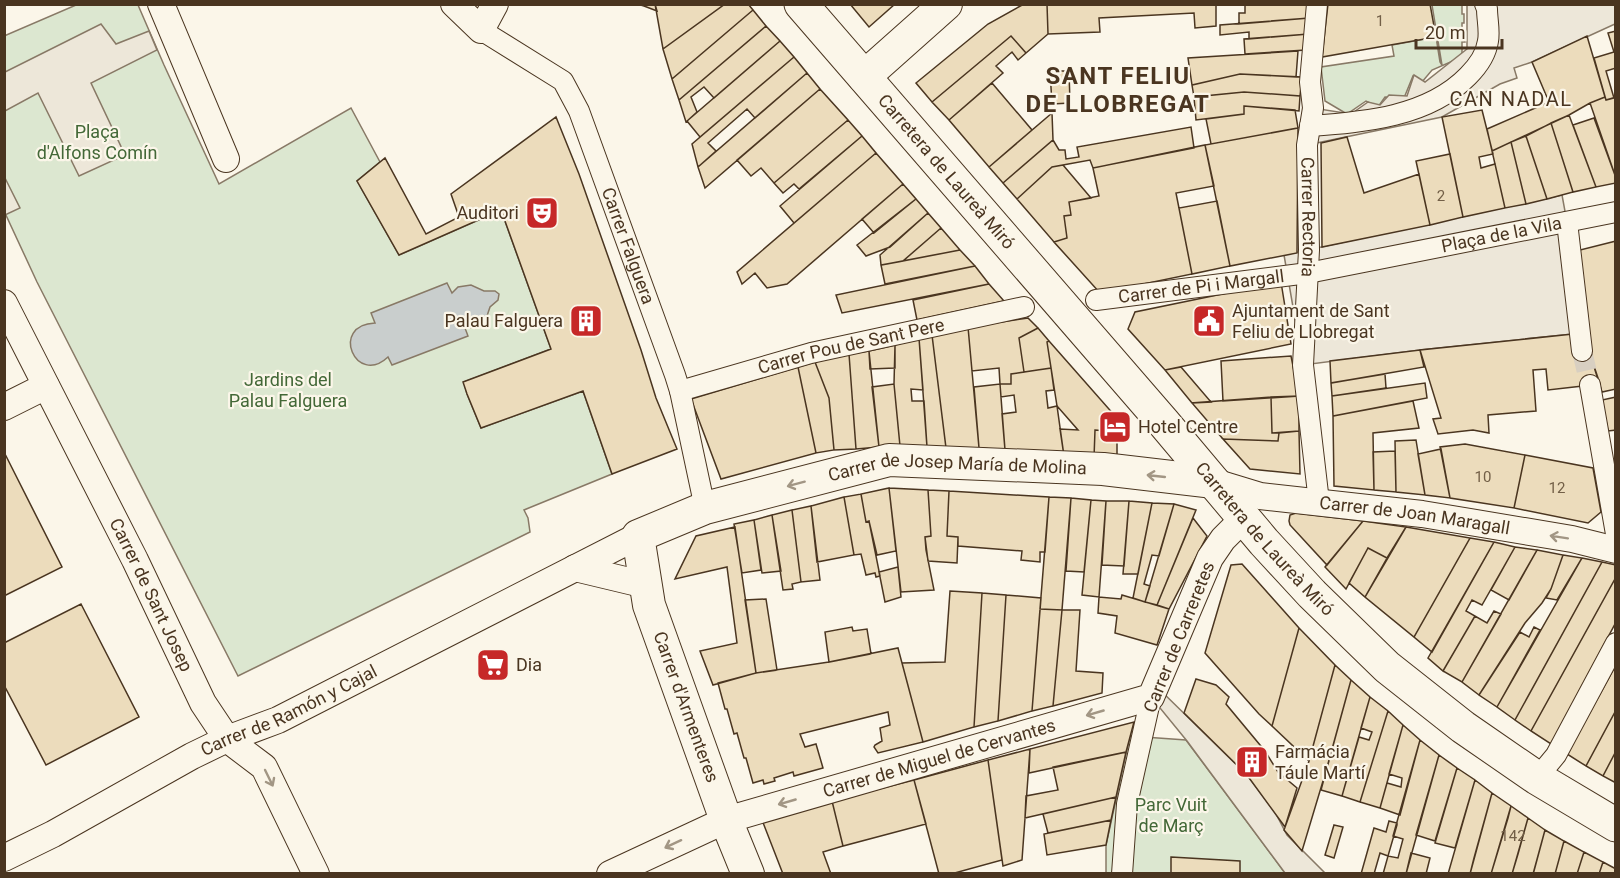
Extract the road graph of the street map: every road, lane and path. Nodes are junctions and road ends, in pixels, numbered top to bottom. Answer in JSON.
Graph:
{"nodes":[{"id":1,"x":161,"y":4,"type":"edge"},
{"id":2,"x":454,"y":4,"type":"edge"},
{"id":3,"x":495,"y":4,"type":"edge"},
{"id":4,"x":801,"y":4,"type":"edge"},
{"id":5,"x":946,"y":4,"type":"edge"},
{"id":6,"x":1317,"y":4,"type":"edge"},
{"id":7,"x":1485,"y":4,"type":"edge"},
{"id":8,"x":481,"y":30,"type":"junction"},
{"id":9,"x":864,"y":77,"type":"junction"},
{"id":10,"x":1310,"y":126,"type":"junction"},
{"id":11,"x":226,"y":159,"type":"dead end"},
{"id":12,"x":1616,"y":212,"type":"edge"},
{"id":13,"x":1567,"y":222,"type":"junction"},
{"id":14,"x":1308,"y":273,"type":"junction"},
{"id":15,"x":1096,"y":300,"type":"dead end"},
{"id":16,"x":4,"y":303,"type":"edge"},
{"id":17,"x":1024,"y":307,"type":"dead end"},
{"id":18,"x":1582,"y":351,"type":"tunnel mouth"},
{"id":19,"x":1590,"y":385,"type":"tunnel mouth"},
{"id":20,"x":46,"y":386,"type":"junction"},
{"id":21,"x":680,"y":392,"type":"junction"},
{"id":22,"x":4,"y":407,"type":"edge"},
{"id":23,"x":1214,"y":482,"type":"junction"},
{"id":24,"x":1320,"y":502,"type":"junction"},
{"id":25,"x":705,"y":508,"type":"junction"},
{"id":26,"x":1244,"y":518,"type":"junction"},
{"id":27,"x":1616,"y":534,"type":"edge"},
{"id":28,"x":638,"y":536,"type":"junction"},
{"id":29,"x":1616,"y":550,"type":"edge"},
{"id":30,"x":575,"y":568,"type":"junction"},
{"id":31,"x":646,"y":585,"type":"junction"},
{"id":32,"x":1616,"y":643,"type":"edge"},
{"id":33,"x":1151,"y":697,"type":"junction"},
{"id":34,"x":227,"y":739,"type":"junction"},
{"id":35,"x":1537,"y":778,"type":"junction"},
{"id":36,"x":726,"y":820,"type":"junction"},
{"id":37,"x":1616,"y":825,"type":"edge"},
{"id":38,"x":4,"y":858,"type":"edge"},
{"id":39,"x":316,"y":873,"type":"edge"},
{"id":40,"x":610,"y":873,"type":"edge"},
{"id":41,"x":748,"y":873,"type":"edge"},
{"id":42,"x":1122,"y":873,"type":"edge"}],
"edges":[{"from":1,"to":11,"type":"street"},
{"from":2,"to":8,"type":"street"},
{"from":3,"to":8,"type":"street"},
{"from":4,"to":9,"type":"main road","name":"Carretera de Laureà Miró"},
{"from":5,"to":9,"type":"street"},
{"from":6,"to":10,"type":"street","name":"Carrer Rectoria"},
{"from":7,"to":10,"type":"street"},
{"from":8,"to":21,"type":"street","name":"Carrer Falguera"},
{"from":9,"to":23,"type":"main road","name":"Carretera de Laureà Miró"},
{"from":10,"to":14,"type":"street","name":"Carrer Rectoria"},
{"from":12,"to":13,"type":"street"},
{"from":13,"to":14,"type":"street","name":"Plaça de la Vila"},
{"from":13,"to":18,"type":"street","name":"Plaça de la Vila"},
{"from":14,"to":15,"type":"street","name":"Carrer de Pi i Margall"},
{"from":14,"to":24,"type":"street","name":"Carrer Rectoria"},
{"from":16,"to":20,"type":"street","name":"Carrer de Sant Josep"},
{"from":17,"to":21,"type":"street","name":"Carrer Pou de Sant Pere"},
{"from":19,"to":27,"type":"street"},
{"from":20,"to":22,"type":"street"},
{"from":20,"to":34,"type":"street","name":"Carrer de Sant Josep"},
{"from":21,"to":25,"type":"street","name":"Carrer Falguera"},
{"from":23,"to":24,"type":"street","name":"Carrer de Joan Maragall"},
{"from":23,"to":25,"type":"street","name":"Carrer de Josep María de Molina","one_way":true},
{"from":23,"to":26,"type":"main road","name":"Carretera de Laureà Miró"},
{"from":29,"to":24,"type":"street","name":"Carrer de Joan Maragall","one_way":true},
{"from":25,"to":28,"type":"street","name":"Carrer de Ramón y Cajal"},
{"from":26,"to":33,"type":"street","name":"Carrer de Carreretes"},
{"from":26,"to":35,"type":"main road","name":"Carretera de Laureà Miró"},
{"from":28,"to":30,"type":"street","name":"Carrer de Ramón y Cajal"},
{"from":28,"to":31,"type":"street","name":"Carrer d'Armenteres"},
{"from":30,"to":31,"type":"street"},
{"from":30,"to":34,"type":"street","name":"Carrer de Ramón y Cajal"},
{"from":31,"to":36,"type":"street","name":"Carrer d'Armenteres"},
{"from":32,"to":35,"type":"street"},
{"from":33,"to":36,"type":"street","name":"Carrer de Miguel de Cervantes","one_way":true},
{"from":33,"to":42,"type":"street","name":"Carrer de Carreretes"},
{"from":34,"to":38,"type":"street","name":"Carrer de Ramón y Cajal"},
{"from":34,"to":39,"type":"street","name":"Carrer de Sant Josep","one_way":true},
{"from":35,"to":37,"type":"main road","name":"Carretera de Laureà Miró"},
{"from":36,"to":40,"type":"street","name":"Carrer de Miguel de Cervantes","one_way":true},
{"from":36,"to":41,"type":"street","name":"Carrer d'Armenteres"}]}
